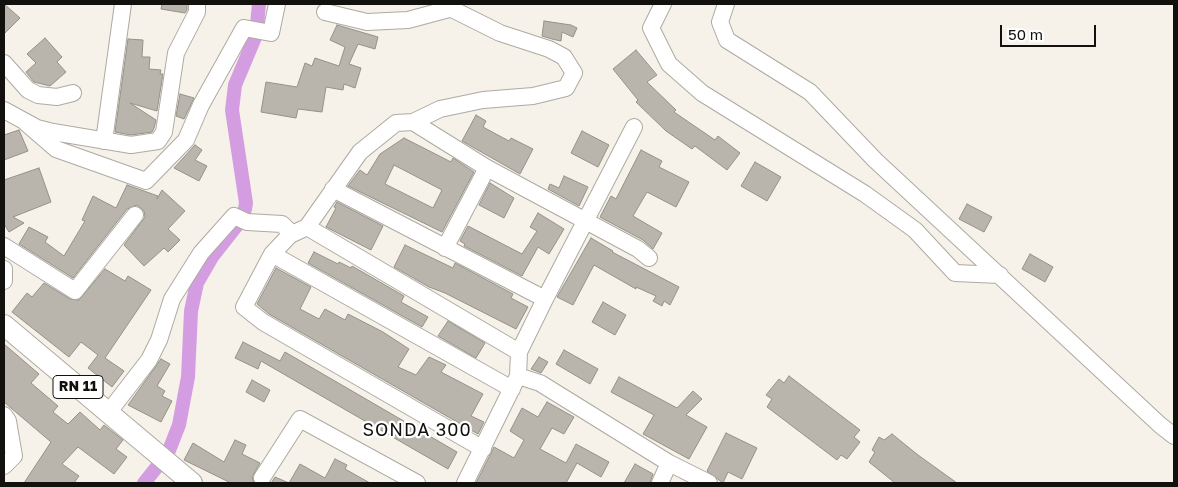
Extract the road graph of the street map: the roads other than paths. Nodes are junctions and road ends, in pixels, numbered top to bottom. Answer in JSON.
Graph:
{"nodes":[{"id":1,"x":123,"y":4,"type":"edge"},
{"id":2,"x":197,"y":4,"type":"edge"},
{"id":3,"x":277,"y":4,"type":"edge"},
{"id":4,"x":663,"y":4,"type":"edge"},
{"id":5,"x":726,"y":4,"type":"edge"},
{"id":6,"x":446,"y":6,"type":"edge"},
{"id":7,"x":325,"y":12,"type":"dead end"},
{"id":8,"x":4,"y":63,"type":"edge"},
{"id":9,"x":73,"y":93,"type":"dead end"},
{"id":10,"x":4,"y":110,"type":"edge"},
{"id":11,"x":413,"y":122,"type":"junction"},
{"id":12,"x":26,"y":123,"type":"junction"},
{"id":13,"x":634,"y":127,"type":"dead end"},
{"id":14,"x":104,"y":141,"type":"junction"},
{"id":15,"x":486,"y":168,"type":"junction"},
{"id":16,"x":333,"y":189,"type":"junction"},
{"id":17,"x":135,"y":215,"type":"dead end"},
{"id":18,"x":585,"y":221,"type":"junction"},
{"id":19,"x":307,"y":227,"type":"junction"},
{"id":20,"x":292,"y":234,"type":"junction"},
{"id":21,"x":4,"y":246,"type":"edge"},
{"id":22,"x":445,"y":248,"type":"junction"},
{"id":23,"x":272,"y":254,"type":"junction"},
{"id":24,"x":649,"y":258,"type":"dead end"},
{"id":25,"x":4,"y":269,"type":"edge"},
{"id":26,"x":1000,"y":275,"type":"junction"},
{"id":27,"x":4,"y":281,"type":"edge"},
{"id":28,"x":545,"y":299,"type":"junction"},
{"id":29,"x":4,"y":325,"type":"edge"},
{"id":30,"x":519,"y":352,"type":"junction"},
{"id":31,"x":515,"y":383,"type":"junction"},
{"id":32,"x":108,"y":413,"type":"junction"},
{"id":33,"x":4,"y":415,"type":"edge"},
{"id":34,"x":1174,"y":436,"type":"edge"},
{"id":35,"x":483,"y":449,"type":"junction"},
{"id":36,"x":669,"y":463,"type":"junction"},
{"id":37,"x":4,"y":466,"type":"edge"},
{"id":38,"x":391,"y":477,"type":"edge"},
{"id":39,"x":262,"y":478,"type":"dead end"},
{"id":40,"x":188,"y":480,"type":"edge"},
{"id":41,"x":417,"y":483,"type":"edge"},
{"id":42,"x":465,"y":483,"type":"edge"},
{"id":43,"x":660,"y":483,"type":"edge"},
{"id":44,"x":709,"y":483,"type":"edge"}],
"edges":[{"from":1,"to":14,"type":"street"},
{"from":2,"to":14,"type":"street"},
{"from":3,"to":12,"type":"street"},
{"from":4,"to":26,"type":"street"},
{"from":5,"to":26,"type":"street"},
{"from":6,"to":7,"type":"street"},
{"from":6,"to":11,"type":"street"},
{"from":8,"to":9,"type":"street"},
{"from":10,"to":12,"type":"street"},
{"from":11,"to":15,"type":"street"},
{"from":11,"to":16,"type":"street"},
{"from":12,"to":14,"type":"street"},
{"from":13,"to":18,"type":"street"},
{"from":15,"to":18,"type":"street"},
{"from":15,"to":22,"type":"street"},
{"from":16,"to":19,"type":"street"},
{"from":16,"to":22,"type":"street"},
{"from":17,"to":21,"type":"street"},
{"from":18,"to":24,"type":"street"},
{"from":18,"to":28,"type":"street"},
{"from":19,"to":20,"type":"street"},
{"from":19,"to":30,"type":"street"},
{"from":20,"to":23,"type":"street"},
{"from":20,"to":32,"type":"street"},
{"from":22,"to":28,"type":"street"},
{"from":23,"to":31,"type":"street"},
{"from":23,"to":35,"type":"street"},
{"from":25,"to":27,"type":"street"},
{"from":26,"to":34,"type":"street"},
{"from":28,"to":30,"type":"street"},
{"from":29,"to":32,"type":"main road","number":"RN 11"},
{"from":30,"to":31,"type":"street"},
{"from":31,"to":35,"type":"street"},
{"from":31,"to":36,"type":"street"},
{"from":32,"to":40,"type":"main road","number":"RN 11"},
{"from":33,"to":37,"type":"street"},
{"from":35,"to":42,"type":"street"},
{"from":36,"to":43,"type":"street"},
{"from":36,"to":44,"type":"street"},
{"from":38,"to":39,"type":"street"},
{"from":38,"to":41,"type":"street"}]}
